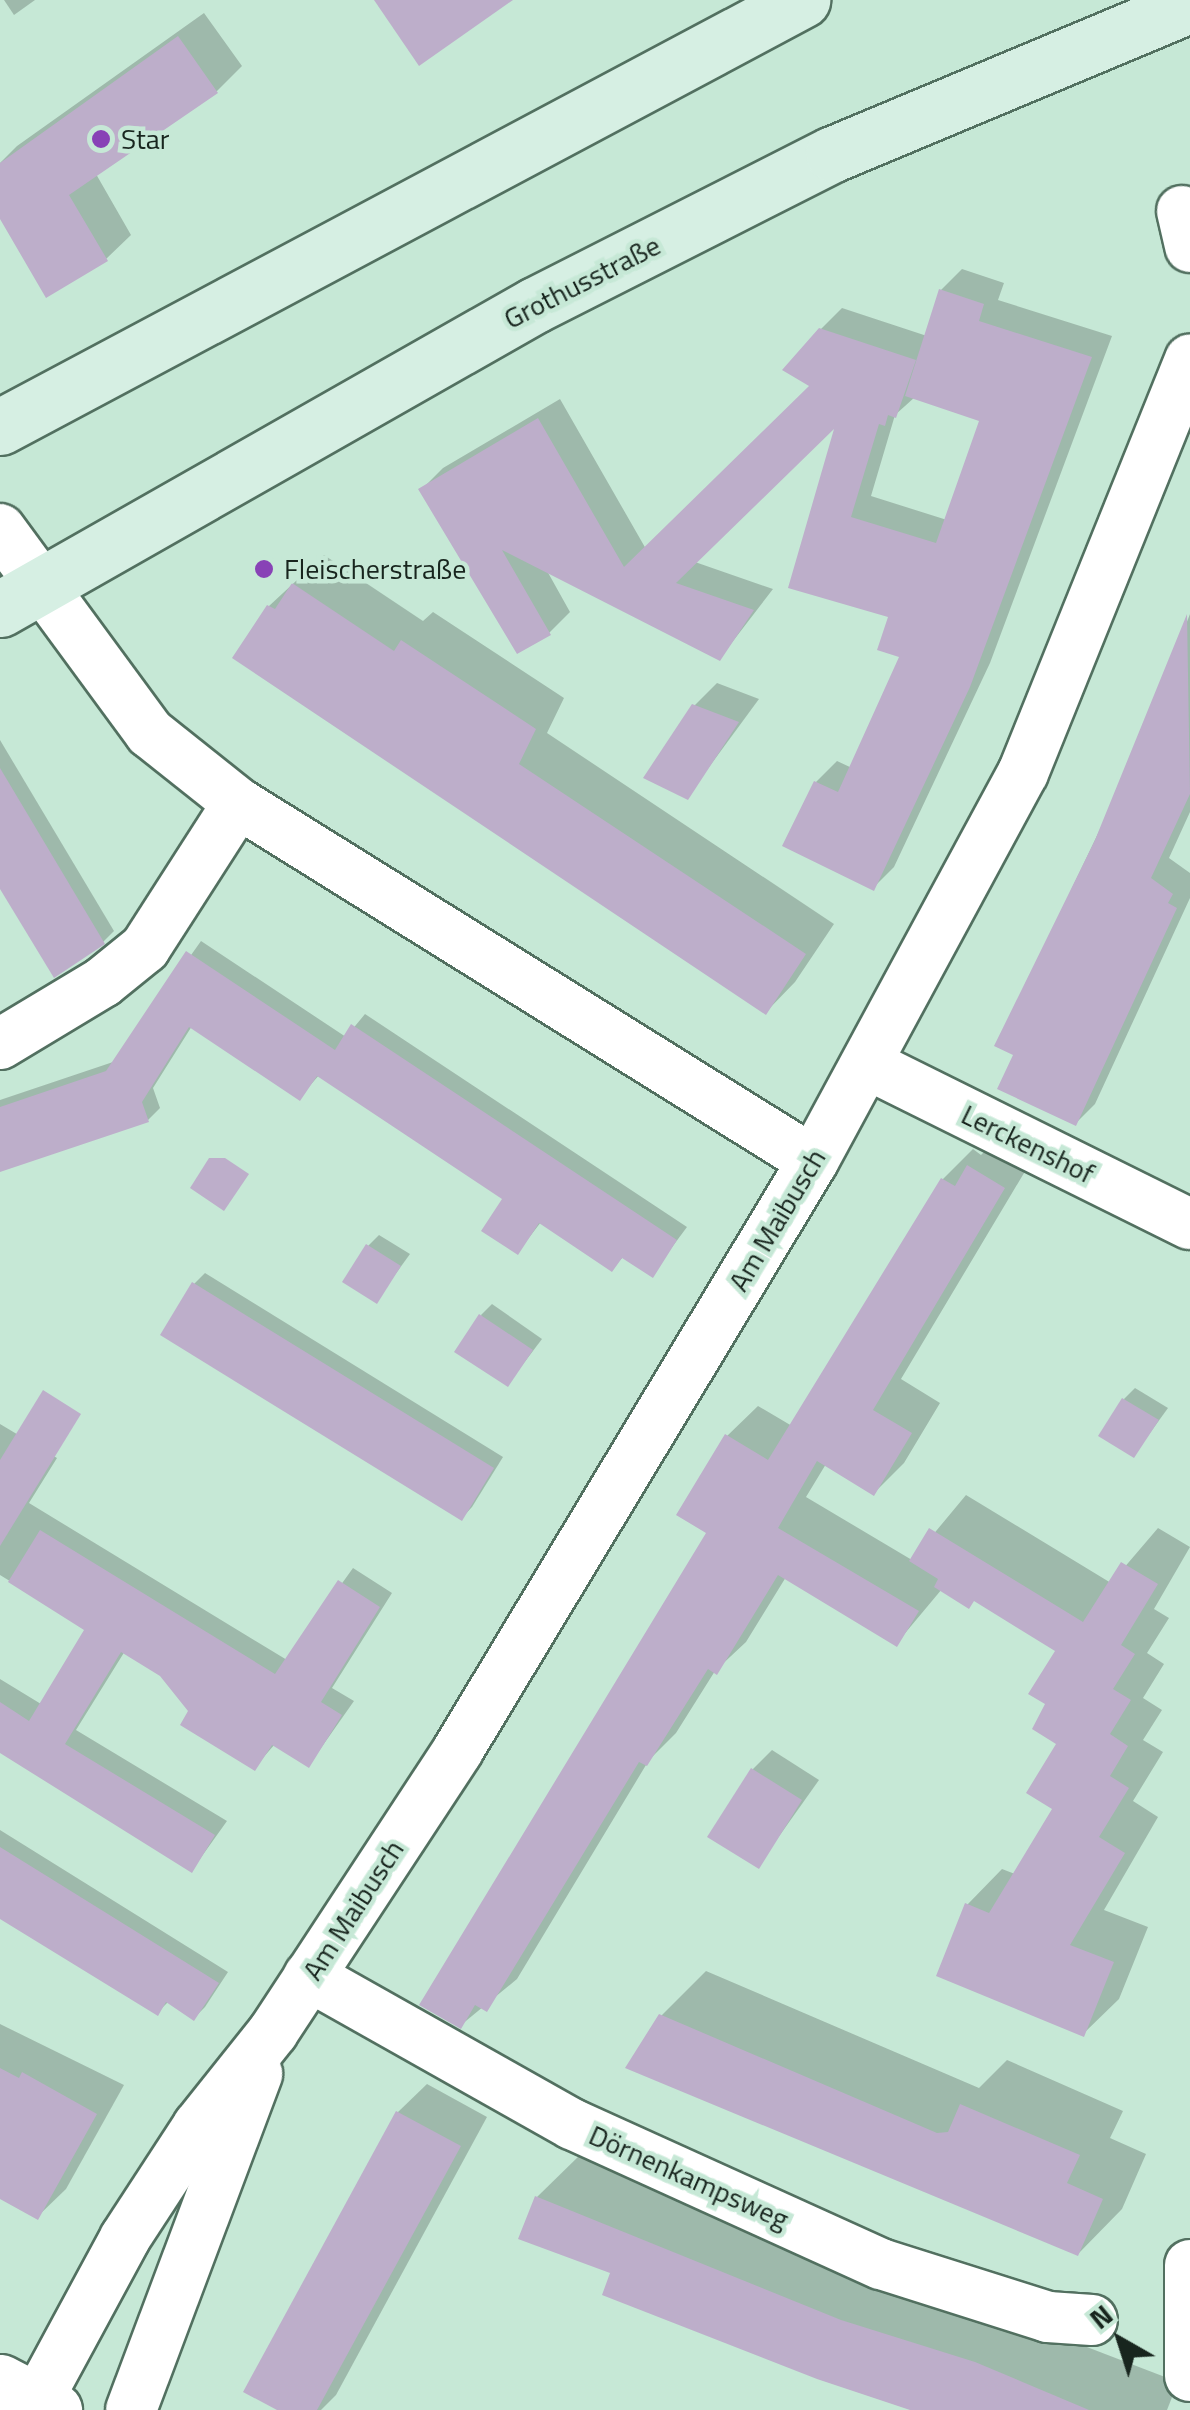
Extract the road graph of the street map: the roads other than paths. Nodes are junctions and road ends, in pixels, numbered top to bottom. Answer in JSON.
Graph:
{"nodes":[{"id":1,"x":802,"y":0,"type":"edge"},
{"id":2,"x":1190,"y":4,"type":"edge"},
{"id":3,"x":1190,"y":360,"type":"edge"},
{"id":4,"x":0,"y":426,"type":"edge"},
{"id":5,"x":0,"y":529,"type":"edge"},
{"id":6,"x":22,"y":596,"type":"edge"},
{"id":7,"x":238,"y":803,"type":"junction"},
{"id":8,"x":0,"y":1044,"type":"edge"},
{"id":9,"x":867,"y":1064,"type":"junction"},
{"id":10,"x":813,"y":1161,"type":"junction"},
{"id":11,"x":1190,"y":1224,"type":"edge"},
{"id":12,"x":309,"y":1976,"type":"junction"},
{"id":13,"x":272,"y":2032,"type":"junction"},
{"id":14,"x":1190,"y":2265,"type":"edge"},
{"id":15,"x":1092,"y":2320,"type":"dead end"},
{"id":16,"x":1190,"y":2376,"type":"edge"},
{"id":17,"x":31,"y":2401,"type":"edge"},
{"id":18,"x":131,"y":2410,"type":"edge"}],
"edges":[{"from":1,"to":4,"type":"main road"},
{"from":2,"to":6,"type":"main road","name":"Grothusstraße"},
{"from":3,"to":9,"type":"street","name":"Am Maibusch"},
{"from":5,"to":6,"type":"street"},
{"from":6,"to":7,"type":"street"},
{"from":7,"to":8,"type":"street"},
{"from":7,"to":10,"type":"street"},
{"from":9,"to":10,"type":"street","name":"Am Maibusch"},
{"from":9,"to":11,"type":"street","name":"Lerckenshof"},
{"from":10,"to":12,"type":"street","name":"Am Maibusch"},
{"from":12,"to":13,"type":"street","name":"Am Maibusch"},
{"from":12,"to":15,"type":"street","name":"Dörnenkampsweg"},
{"from":13,"to":17,"type":"street","name":"Am Maibusch"},
{"from":13,"to":18,"type":"street","name":"Am Maibusch"},
{"from":14,"to":16,"type":"street"}]}
